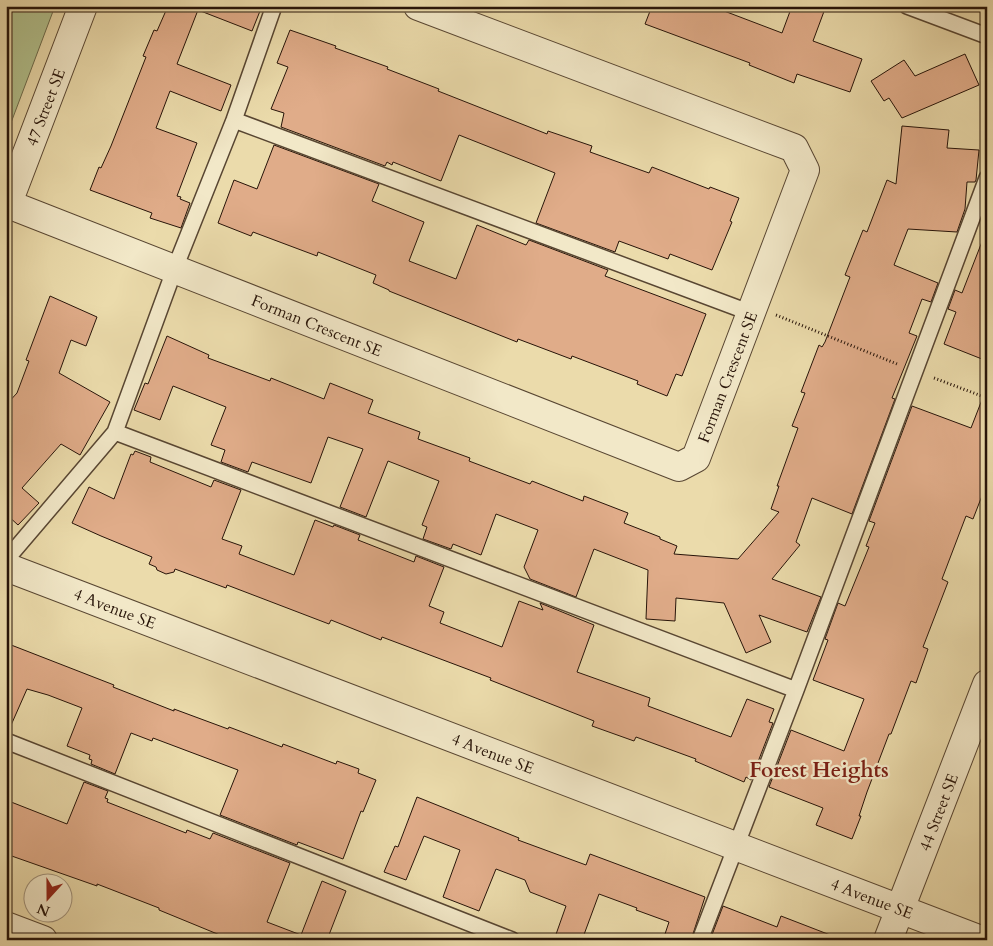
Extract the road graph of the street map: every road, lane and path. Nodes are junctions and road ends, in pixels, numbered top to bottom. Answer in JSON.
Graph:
{"nodes":[{"id":1,"x":83,"y":6,"type":"edge"},
{"id":2,"x":274,"y":6,"type":"edge"},
{"id":3,"x":418,"y":6,"type":"edge"},
{"id":4,"x":907,"y":6,"type":"edge"},
{"id":5,"x":987,"y":36,"type":"edge"},
{"id":6,"x":234,"y":120,"type":"junction"},
{"id":7,"x":987,"y":178,"type":"edge"},
{"id":8,"x":7,"y":206,"type":"edge"},
{"id":9,"x":175,"y":268,"type":"junction"},
{"id":10,"x":751,"y":312,"type":"junction"},
{"id":11,"x":914,"y":370,"type":"junction"},
{"id":12,"x":987,"y":398,"type":"edge"},
{"id":13,"x":115,"y":432,"type":"junction"},
{"id":14,"x":6,"y":560,"type":"edge"},
{"id":15,"x":6,"y":567,"type":"edge"},
{"id":16,"x":987,"y":684,"type":"edge"},
{"id":17,"x":796,"y":690,"type":"junction"},
{"id":18,"x":6,"y":740,"type":"edge"},
{"id":19,"x":736,"y":846,"type":"junction"},
{"id":20,"x":900,"y":909,"type":"junction"},
{"id":21,"x":6,"y":926,"type":"edge"},
{"id":22,"x":43,"y":940,"type":"edge"},
{"id":23,"x":512,"y":940,"type":"edge"},
{"id":24,"x":700,"y":940,"type":"edge"},
{"id":25,"x":888,"y":940,"type":"edge"},
{"id":26,"x":980,"y":940,"type":"edge"}],
"edges":[{"from":1,"to":8,"type":"street","name":"47 Street SE"},
{"from":2,"to":6,"type":"lane"},
{"from":3,"to":10,"type":"street","name":"Forman Crescent SE"},
{"from":4,"to":5,"type":"lane"},
{"from":6,"to":9,"type":"lane"},
{"from":6,"to":10,"type":"lane"},
{"from":7,"to":11,"type":"lane"},
{"from":8,"to":9,"type":"street","name":"Forman Crescent SE"},
{"from":9,"to":10,"type":"street","name":"Forman Crescent SE"},
{"from":9,"to":13,"type":"lane"},
{"from":10,"to":11,"type":"path"},
{"from":11,"to":12,"type":"path"},
{"from":11,"to":17,"type":"lane"},
{"from":13,"to":14,"type":"lane"},
{"from":13,"to":17,"type":"lane"},
{"from":15,"to":19,"type":"street","name":"4 Avenue SE"},
{"from":16,"to":20,"type":"street","name":"44 Street SE"},
{"from":17,"to":19,"type":"lane"},
{"from":18,"to":23,"type":"lane"},
{"from":19,"to":20,"type":"street","name":"4 Avenue SE"},
{"from":19,"to":24,"type":"lane"},
{"from":20,"to":25,"type":"street","name":"44 Street SE"},
{"from":20,"to":26,"type":"street","name":"4 Avenue SE"},
{"from":21,"to":22,"type":"street"}]}
